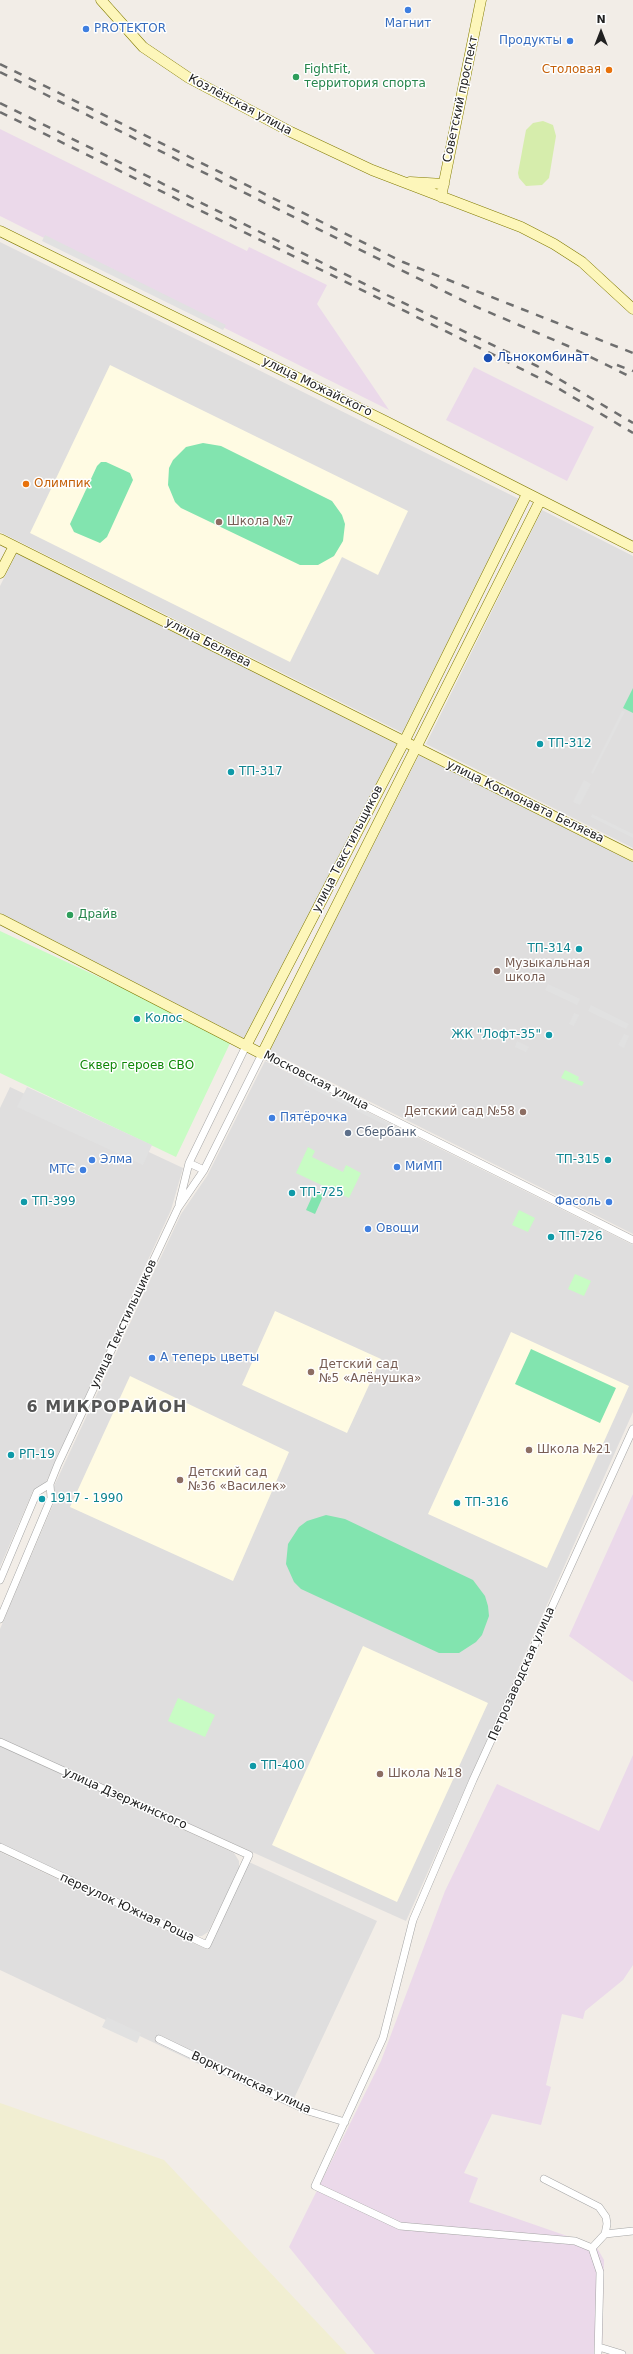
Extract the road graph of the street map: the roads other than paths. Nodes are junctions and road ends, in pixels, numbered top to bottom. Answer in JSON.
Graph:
{"nodes":[{"id":1,"x":101,"y":0,"type":"edge"},
{"id":2,"x":481,"y":0,"type":"edge"},
{"id":3,"x":398,"y":181,"type":"junction"},
{"id":4,"x":444,"y":184,"type":"junction"},
{"id":5,"x":441,"y":197,"type":"junction"},
{"id":6,"x":0,"y":230,"type":"edge"},
{"id":7,"x":633,"y":309,"type":"edge"},
{"id":8,"x":527,"y":494,"type":"junction"},
{"id":9,"x":540,"y":501,"type":"junction"},
{"id":10,"x":0,"y":539,"type":"edge"},
{"id":11,"x":14,"y":546,"type":"junction"},
{"id":12,"x":633,"y":547,"type":"edge"},
{"id":13,"x":0,"y":573,"type":"edge"},
{"id":14,"x":404,"y":742,"type":"junction"},
{"id":15,"x":416,"y":748,"type":"junction"},
{"id":16,"x":633,"y":856,"type":"edge"},
{"id":17,"x":0,"y":919,"type":"edge"},
{"id":18,"x":246,"y":1046,"type":"junction"},
{"id":19,"x":262,"y":1054,"type":"junction"},
{"id":20,"x":189,"y":1162,"type":"junction"},
{"id":21,"x":204,"y":1170,"type":"junction"},
{"id":22,"x":178,"y":1208,"type":"junction"},
{"id":23,"x":633,"y":1240,"type":"edge"},
{"id":24,"x":633,"y":1429,"type":"edge"},
{"id":25,"x":50,"y":1484,"type":"junction"},
{"id":26,"x":0,"y":1580,"type":"edge"},
{"id":27,"x":0,"y":1619,"type":"edge"},
{"id":28,"x":0,"y":1742,"type":"edge"},
{"id":29,"x":0,"y":1847,"type":"edge"},
{"id":30,"x":249,"y":1855,"type":"joint"},
{"id":31,"x":159,"y":2039,"type":"dead end"},
{"id":32,"x":345,"y":2122,"type":"junction"},
{"id":33,"x":544,"y":2179,"type":"dead end"},
{"id":34,"x":633,"y":2231,"type":"edge"},
{"id":35,"x":605,"y":2234,"type":"junction"},
{"id":36,"x":592,"y":2248,"type":"junction"},
{"id":37,"x":598,"y":2350,"type":"edge"},
{"id":38,"x":622,"y":2354,"type":"edge"}],
"edges":[{"from":1,"to":3,"type":"street","name":"Козлёнская улица"},
{"from":2,"to":4,"type":"street","name":"Советский проспект"},
{"from":3,"to":4,"type":"street","name":"Козлёнская улица"},
{"from":3,"to":5,"type":"street","name":"Козлёнская улица"},
{"from":4,"to":5,"type":"street","name":"Советский проспект"},
{"from":5,"to":7,"type":"street","name":"Козлёнская улица"},
{"from":6,"to":8,"type":"street","name":"улица Можайского"},
{"from":8,"to":9,"type":"street","name":"улица Можайского"},
{"from":8,"to":14,"type":"street","name":"улица Текстильщиков"},
{"from":9,"to":12,"type":"street","name":"улица Можайского"},
{"from":9,"to":15,"type":"street","name":"улица Текстильщиков"},
{"from":10,"to":11,"type":"street","name":"улица Беляева"},
{"from":11,"to":13,"type":"street"},
{"from":11,"to":14,"type":"street","name":"улица Беляева"},
{"from":14,"to":15,"type":"street","name":"улица Беляева"},
{"from":14,"to":18,"type":"street","name":"улица Текстильщиков"},
{"from":15,"to":16,"type":"street","name":"улица Космонавта Беляева"},
{"from":15,"to":19,"type":"street","name":"улица Текстильщиков"},
{"from":17,"to":18,"type":"street","name":"Московская улица"},
{"from":18,"to":19,"type":"street","name":"Московская улица"},
{"from":18,"to":20,"type":"street","name":"улица Текстильщиков"},
{"from":19,"to":21,"type":"street","name":"улица Текстильщиков"},
{"from":19,"to":23,"type":"street","name":"Московская улица"},
{"from":20,"to":21,"type":"street"},
{"from":20,"to":22,"type":"street","name":"улица Текстильщиков"},
{"from":21,"to":22,"type":"street","name":"улица Текстильщиков"},
{"from":22,"to":25,"type":"street","name":"улица Текстильщиков"},
{"from":24,"to":32,"type":"street","name":"Петрозаводская улица"},
{"from":25,"to":26,"type":"street","name":"улица Текстильщиков"},
{"from":25,"to":27,"type":"street","name":"улица Текстильщиков"},
{"from":28,"to":30,"type":"street","name":"улица Дзержинского"},
{"from":29,"to":30,"type":"street","name":"переулок Южная Роща"},
{"from":31,"to":32,"type":"street","name":"Воркутинская улица"},
{"from":32,"to":36,"type":"street","name":"Петрозаводская улица"},
{"from":33,"to":35,"type":"street"},
{"from":34,"to":35,"type":"street"},
{"from":35,"to":36,"type":"street"},
{"from":36,"to":37,"type":"street"},
{"from":37,"to":38,"type":"street"}]}
